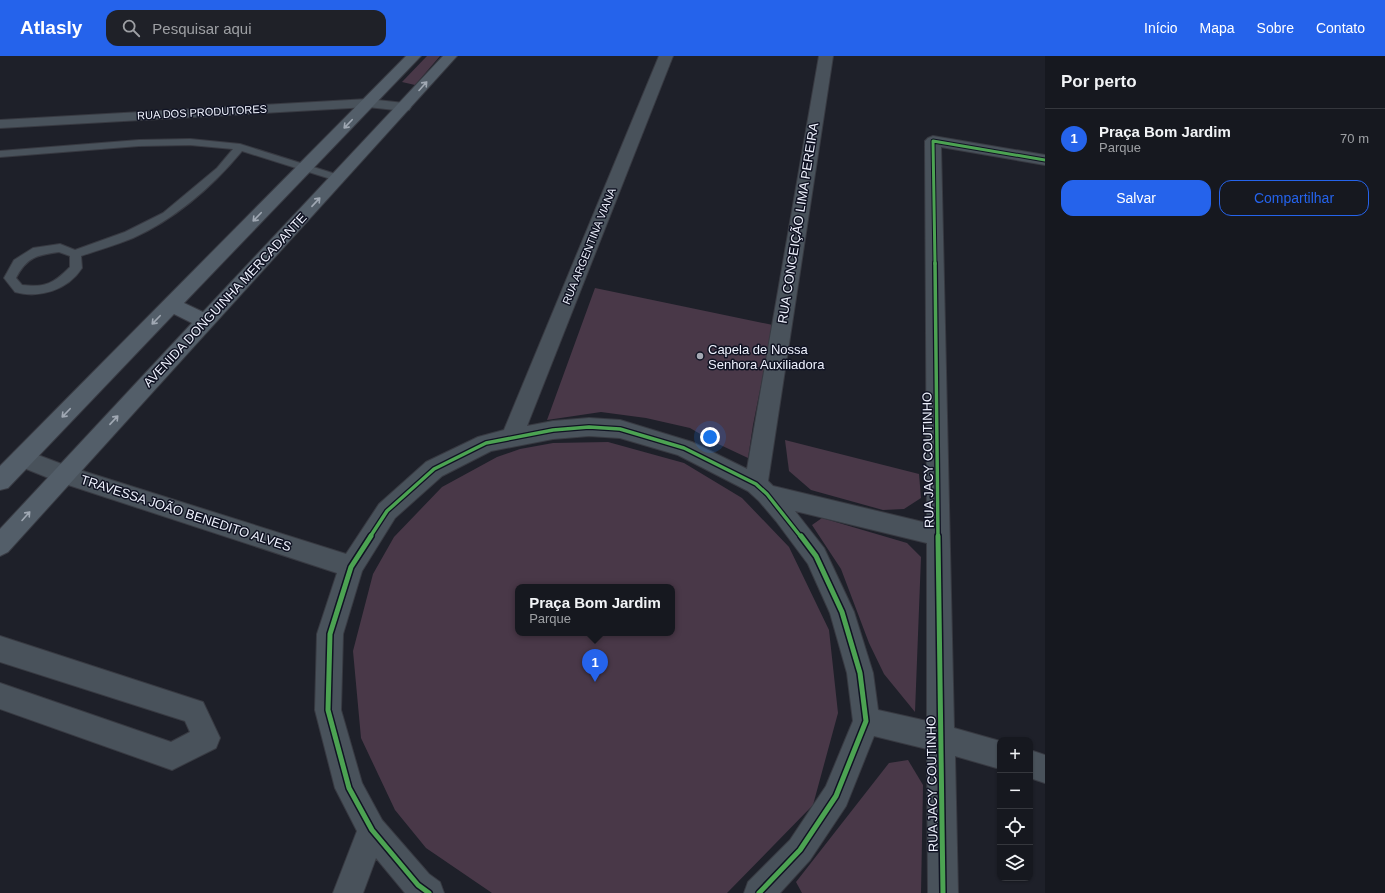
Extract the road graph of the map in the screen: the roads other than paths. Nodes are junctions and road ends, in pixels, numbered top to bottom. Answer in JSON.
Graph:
{"nodes":[{"id":1,"x":414,"y":56,"type":"edge"},
{"id":2,"x":450,"y":56,"type":"edge"},
{"id":3,"x":666,"y":56,"type":"edge"},
{"id":4,"x":826,"y":56,"type":"edge"},
{"id":5,"x":368,"y":103,"type":"junction"},
{"id":6,"x":404,"y":107,"type":"junction"},
{"id":7,"x":0,"y":124,"type":"edge"},
{"id":8,"x":240,"y":147,"type":"junction"},
{"id":9,"x":0,"y":154,"type":"edge"},
{"id":10,"x":1045,"y":160,"type":"edge"},
{"id":11,"x":305,"y":168,"type":"junction"},
{"id":12,"x":338,"y":178,"type":"junction"},
{"id":13,"x":75,"y":254,"type":"junction"},
{"id":14,"x":171,"y":305,"type":"junction"},
{"id":15,"x":206,"y":320,"type":"junction"},
{"id":16,"x":512,"y":436,"type":"junction"},
{"id":17,"x":22,"y":458,"type":"junction"},
{"id":18,"x":64,"y":474,"type":"junction"},
{"id":19,"x":0,"y":481,"type":"edge"},
{"id":20,"x":762,"y":489,"type":"junction"},
{"id":21,"x":939,"y":536,"type":"junction"},
{"id":22,"x":0,"y":545,"type":"edge"},
{"id":23,"x":351,"y":567,"type":"junction"},
{"id":24,"x":0,"y":648,"type":"edge"},
{"id":25,"x":0,"y":696,"type":"edge"},
{"id":26,"x":866,"y":721,"type":"junction"},
{"id":27,"x":941,"y":738,"type":"junction"},
{"id":28,"x":997,"y":755,"type":"edge"},
{"id":29,"x":1033,"y":765,"type":"edge"},
{"id":30,"x":1045,"y":769,"type":"edge"},
{"id":31,"x":372,"y":830,"type":"junction"},
{"id":32,"x":348,"y":893,"type":"edge"},
{"id":33,"x":429,"y":893,"type":"edge"},
{"id":34,"x":759,"y":893,"type":"edge"},
{"id":35,"x":943,"y":893,"type":"edge"}],
"edges":[{"from":1,"to":5,"type":"main road"},
{"from":6,"to":2,"type":"main road","name":"AVENIDA DONGUINHA MERCADANTE","one_way":true},
{"from":3,"to":16,"type":"street","name":"RUA ARGENTINA VIANA"},
{"from":4,"to":20,"type":"street","name":"RUA CONCEIÇÃO LIMA PEREIRA"},
{"from":5,"to":6,"type":"street","name":"RUA DOS PRODUTORES"},
{"from":5,"to":7,"type":"street","name":"RUA DOS PRODUTORES"},
{"from":5,"to":11,"type":"main road","one_way":true},
{"from":6,"to":12,"type":"main road","name":"AVENIDA DONGUINHA MERCADANTE"},
{"from":8,"to":9,"type":"lane"},
{"from":8,"to":11,"type":"lane"},
{"from":8,"to":13,"type":"lane"},
{"from":10,"to":21,"type":"street","name":"RUA JACY COUTINHO"},
{"from":11,"to":12,"type":"lane"},
{"from":11,"to":14,"type":"main road","one_way":true},
{"from":15,"to":12,"type":"main road","name":"AVENIDA DONGUINHA MERCADANTE","one_way":true},
{"from":13,"to":13,"type":"lane"},
{"from":14,"to":15,"type":"main road"},
{"from":14,"to":17,"type":"main road","one_way":true},
{"from":18,"to":15,"type":"main road","name":"AVENIDA DONGUINHA MERCADANTE","one_way":true},
{"from":16,"to":20,"type":"street"},
{"from":16,"to":23,"type":"street"},
{"from":17,"to":18,"type":"street","name":"TRAVESSA JOÃO BENEDITO ALVES"},
{"from":17,"to":19,"type":"main road"},
{"from":22,"to":18,"type":"main road","name":"AVENIDA DONGUINHA MERCADANTE","one_way":true},
{"from":18,"to":23,"type":"street","name":"TRAVESSA JOÃO BENEDITO ALVES"},
{"from":20,"to":21,"type":"street"},
{"from":20,"to":26,"type":"street"},
{"from":21,"to":27,"type":"street","name":"RUA JACY COUTINHO"},
{"from":23,"to":31,"type":"street"},
{"from":24,"to":25,"type":"street"},
{"from":26,"to":27,"type":"street"},
{"from":26,"to":34,"type":"street"},
{"from":27,"to":28,"type":"street"},
{"from":27,"to":35,"type":"street","name":"RUA JACY COUTINHO"},
{"from":29,"to":30,"type":"street"},
{"from":31,"to":32,"type":"street"},
{"from":31,"to":33,"type":"street"}]}
